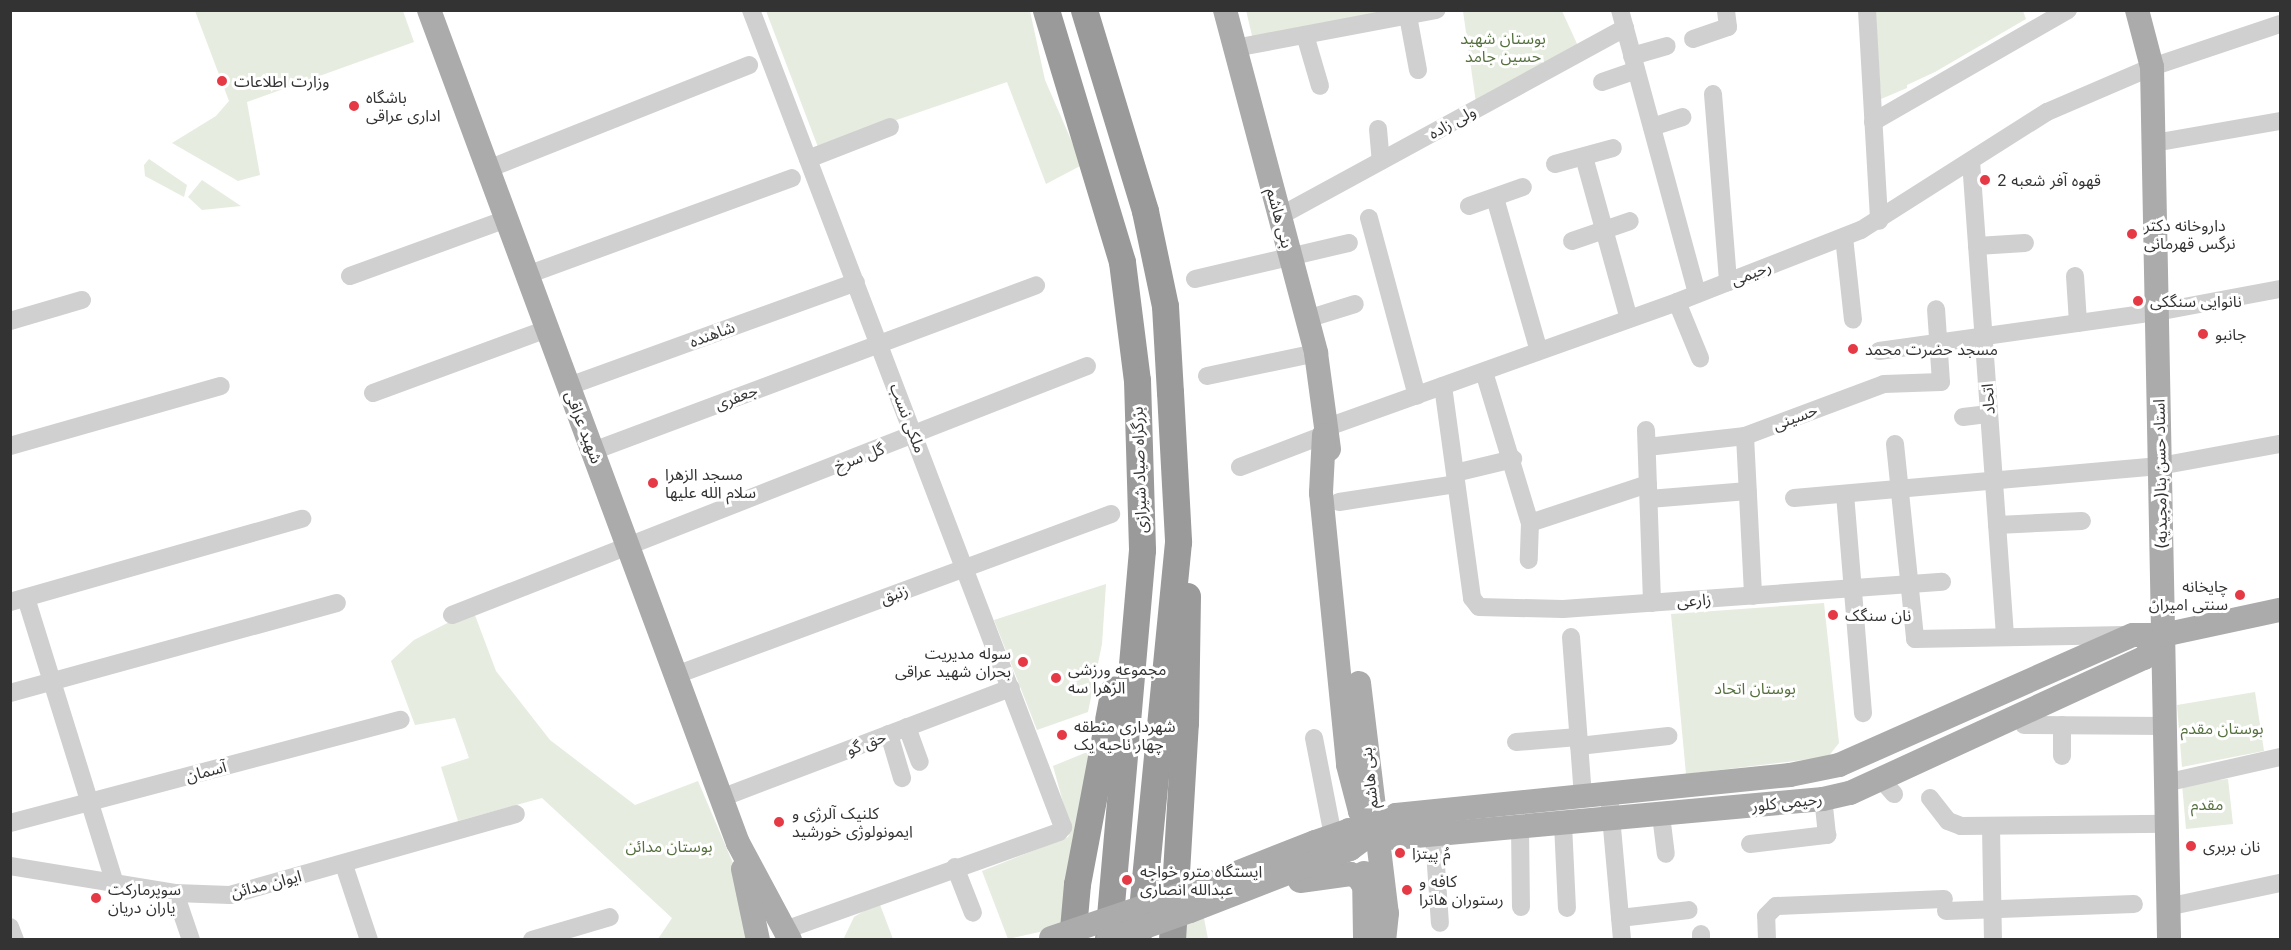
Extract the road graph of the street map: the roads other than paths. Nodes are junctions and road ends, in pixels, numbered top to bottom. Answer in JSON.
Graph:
{"nodes":[{"id":1,"x":429,"y":10,"type":"edge"},
{"id":2,"x":751,"y":10,"type":"edge"},
{"id":3,"x":1046,"y":10,"type":"edge"},
{"id":4,"x":1084,"y":10,"type":"edge"},
{"id":5,"x":1225,"y":10,"type":"edge"},
{"id":6,"x":1436,"y":10,"type":"edge"},
{"id":7,"x":1726,"y":10,"type":"edge"},
{"id":8,"x":1867,"y":10,"type":"edge"},
{"id":9,"x":2068,"y":10,"type":"edge"},
{"id":10,"x":2137,"y":10,"type":"edge"},
{"id":11,"x":1408,"y":16,"type":"junction"},
{"id":12,"x":1625,"y":16,"type":"edge"},
{"id":13,"x":2280,"y":24,"type":"edge"},
{"id":14,"x":1305,"y":35,"type":"junction"},
{"id":15,"x":1693,"y":39,"type":"dead end"},
{"id":16,"x":1666,"y":46,"type":"dead end"},
{"id":17,"x":1235,"y":48,"type":"junction"},
{"id":18,"x":1634,"y":63,"type":"junction"},
{"id":19,"x":749,"y":65,"type":"dead end"},
{"id":20,"x":2152,"y":67,"type":"junction"},
{"id":21,"x":1418,"y":70,"type":"dead end"},
{"id":22,"x":1602,"y":82,"type":"dead end"},
{"id":23,"x":1320,"y":86,"type":"dead end"},
{"id":24,"x":1713,"y":94,"type":"dead end"},
{"id":25,"x":1682,"y":117,"type":"dead end"},
{"id":26,"x":2280,"y":121,"type":"edge"},
{"id":27,"x":1873,"y":122,"type":"junction"},
{"id":28,"x":890,"y":127,"type":"dead end"},
{"id":29,"x":1652,"y":127,"type":"junction"},
{"id":30,"x":1378,"y":129,"type":"dead end"},
{"id":31,"x":2154,"y":143,"type":"junction"},
{"id":32,"x":1612,"y":148,"type":"dead end"},
{"id":33,"x":1584,"y":157,"type":"junction"},
{"id":34,"x":808,"y":159,"type":"junction"},
{"id":35,"x":1381,"y":161,"type":"junction"},
{"id":36,"x":1971,"y":161,"type":"junction"},
{"id":37,"x":1555,"y":164,"type":"dead end"},
{"id":38,"x":488,"y":169,"type":"junction"},
{"id":39,"x":792,"y":178,"type":"dead end"},
{"id":40,"x":1524,"y":187,"type":"dead end"},
{"id":41,"x":1495,"y":198,"type":"junction"},
{"id":42,"x":1469,"y":206,"type":"dead end"},
{"id":43,"x":1280,"y":216,"type":"junction"},
{"id":44,"x":1369,"y":218,"type":"dead end"},
{"id":45,"x":507,"y":219,"type":"junction"},
{"id":46,"x":1630,"y":221,"type":"dead end"},
{"id":47,"x":1879,"y":221,"type":"junction"},
{"id":48,"x":1604,"y":231,"type":"junction"},
{"id":49,"x":1844,"y":237,"type":"junction"},
{"id":50,"x":1572,"y":241,"type":"dead end"},
{"id":51,"x":1348,"y":243,"type":"dead end"},
{"id":52,"x":2025,"y":243,"type":"dead end"},
{"id":53,"x":1977,"y":246,"type":"junction"},
{"id":54,"x":1290,"y":257,"type":"junction"},
{"id":55,"x":527,"y":275,"type":"junction"},
{"id":56,"x":350,"y":276,"type":"dead end"},
{"id":57,"x":2075,"y":276,"type":"dead end"},
{"id":58,"x":1195,"y":279,"type":"dead end"},
{"id":59,"x":856,"y":282,"type":"junction"},
{"id":60,"x":1728,"y":282,"type":"junction"},
{"id":61,"x":1036,"y":285,"type":"dead end"},
{"id":62,"x":2280,"y":289,"type":"edge"},
{"id":63,"x":1697,"y":294,"type":"junction"},
{"id":64,"x":82,"y":300,"type":"dead end"},
{"id":65,"x":1677,"y":302,"type":"junction"},
{"id":66,"x":1355,"y":304,"type":"dead end"},
{"id":67,"x":1936,"y":309,"type":"dead end"},
{"id":68,"x":2157,"y":312,"type":"junction"},
{"id":69,"x":1307,"y":319,"type":"junction"},
{"id":70,"x":1629,"y":319,"type":"junction"},
{"id":71,"x":1853,"y":320,"type":"dead end"},
{"id":72,"x":10,"y":321,"type":"edge"},
{"id":73,"x":2078,"y":322,"type":"junction"},
{"id":74,"x":548,"y":329,"type":"junction"},
{"id":75,"x":1984,"y":337,"type":"junction"},
{"id":76,"x":879,"y":343,"type":"junction"},
{"id":77,"x":1938,"y":343,"type":"junction"},
{"id":78,"x":1539,"y":351,"type":"junction"},
{"id":79,"x":1879,"y":351,"type":"dead end"},
{"id":80,"x":1316,"y":353,"type":"junction"},
{"id":81,"x":1700,"y":358,"type":"dead end"},
{"id":82,"x":1087,"y":366,"type":"dead end"},
{"id":83,"x":1484,"y":372,"type":"junction"},
{"id":84,"x":1207,"y":376,"type":"dead end"},
{"id":85,"x":221,"y":386,"type":"dead end"},
{"id":86,"x":569,"y":386,"type":"junction"},
{"id":87,"x":1443,"y":386,"type":"junction"},
{"id":88,"x":373,"y":393,"type":"dead end"},
{"id":89,"x":1417,"y":396,"type":"junction"},
{"id":90,"x":1989,"y":414,"type":"junction"},
{"id":91,"x":1963,"y":417,"type":"dead end"},
{"id":92,"x":1324,"y":431,"type":"junction"},
{"id":93,"x":915,"y":435,"type":"junction"},
{"id":94,"x":1745,"y":436,"type":"junction"},
{"id":95,"x":1895,"y":444,"type":"dead end"},
{"id":96,"x":2280,"y":444,"type":"edge"},
{"id":97,"x":10,"y":446,"type":"edge"},
{"id":98,"x":593,"y":451,"type":"junction"},
{"id":99,"x":1513,"y":459,"type":"junction"},
{"id":100,"x":2160,"y":466,"type":"junction"},
{"id":101,"x":1240,"y":467,"type":"dead end"},
{"id":102,"x":1455,"y":478,"type":"junction"},
{"id":103,"x":1994,"y":482,"type":"junction"},
{"id":104,"x":1899,"y":490,"type":"junction"},
{"id":105,"x":1748,"y":491,"type":"junction"},
{"id":106,"x":1648,"y":492,"type":"junction"},
{"id":107,"x":1845,"y":494,"type":"junction"},
{"id":108,"x":1794,"y":498,"type":"dead end"},
{"id":109,"x":1339,"y":502,"type":"junction"},
{"id":110,"x":1111,"y":514,"type":"dead end"},
{"id":111,"x":302,"y":519,"type":"dead end"},
{"id":112,"x":2082,"y":521,"type":"dead end"},
{"id":113,"x":1530,"y":523,"type":"junction"},
{"id":114,"x":1997,"y":525,"type":"junction"},
{"id":115,"x":1178,"y":542,"type":"junction"},
{"id":116,"x":630,"y":546,"type":"junction"},
{"id":117,"x":1142,"y":550,"type":"junction"},
{"id":118,"x":1529,"y":560,"type":"dead end"},
{"id":119,"x":966,"y":568,"type":"junction"},
{"id":120,"x":1942,"y":582,"type":"dead end"},
{"id":121,"x":1909,"y":583,"type":"junction"},
{"id":122,"x":1854,"y":587,"type":"junction"},
{"id":123,"x":1753,"y":596,"type":"junction"},
{"id":124,"x":18,"y":600,"type":"edge"},
{"id":125,"x":337,"y":603,"type":"dead end"},
{"id":126,"x":1653,"y":603,"type":"junction"},
{"id":127,"x":2280,"y":610,"type":"edge"},
{"id":128,"x":452,"y":615,"type":"dead end"},
{"id":129,"x":2133,"y":635,"type":"junction"},
{"id":130,"x":2163,"y":635,"type":"junction"},
{"id":131,"x":1571,"y":637,"type":"dead end"},
{"id":132,"x":2005,"y":637,"type":"junction"},
{"id":133,"x":676,"y":675,"type":"junction"},
{"id":134,"x":52,"y":682,"type":"junction"},
{"id":135,"x":1011,"y":688,"type":"junction"},
{"id":136,"x":10,"y":693,"type":"edge"},
{"id":137,"x":1863,"y":713,"type":"dead end"},
{"id":138,"x":401,"y":720,"type":"dead end"},
{"id":139,"x":2062,"y":725,"type":"junction"},
{"id":140,"x":2024,"y":726,"type":"dead end"},
{"id":141,"x":2165,"y":726,"type":"junction"},
{"id":142,"x":907,"y":727,"type":"junction"},
{"id":143,"x":889,"y":734,"type":"junction"},
{"id":144,"x":1668,"y":736,"type":"dead end"},
{"id":145,"x":1314,"y":738,"type":"dead end"},
{"id":146,"x":1516,"y":742,"type":"dead end"},
{"id":147,"x":1578,"y":742,"type":"junction"},
{"id":148,"x":1867,"y":754,"type":"junction"},
{"id":149,"x":2062,"y":756,"type":"dead end"},
{"id":150,"x":2280,"y":758,"type":"edge"},
{"id":151,"x":920,"y":762,"type":"dead end"},
{"id":152,"x":902,"y":778,"type":"dead end"},
{"id":153,"x":2165,"y":783,"type":"junction"},
{"id":154,"x":1887,"y":787,"type":"junction"},
{"id":155,"x":1609,"y":794,"type":"junction"},
{"id":156,"x":1582,"y":797,"type":"junction"},
{"id":157,"x":721,"y":798,"type":"junction"},
{"id":158,"x":1930,"y":798,"type":"dead end"},
{"id":159,"x":1823,"y":799,"type":"junction"},
{"id":160,"x":90,"y":802,"type":"junction"},
{"id":161,"x":516,"y":814,"type":"dead end"},
{"id":162,"x":1662,"y":815,"type":"junction"},
{"id":163,"x":1611,"y":819,"type":"junction"},
{"id":164,"x":10,"y":823,"type":"edge"},
{"id":165,"x":1563,"y":824,"type":"junction"},
{"id":166,"x":2166,"y":824,"type":"junction"},
{"id":167,"x":1520,"y":827,"type":"junction"},
{"id":168,"x":1991,"y":828,"type":"junction"},
{"id":169,"x":1374,"y":829,"type":"junction"},
{"id":170,"x":1333,"y":836,"type":"junction"},
{"id":171,"x":1434,"y":836,"type":"junction"},
{"id":172,"x":738,"y":843,"type":"junction"},
{"id":173,"x":1750,"y":844,"type":"dead end"},
{"id":174,"x":1666,"y":854,"type":"dead end"},
{"id":175,"x":344,"y":865,"type":"junction"},
{"id":176,"x":10,"y":866,"type":"edge"},
{"id":177,"x":956,"y":867,"type":"junction"},
{"id":178,"x":115,"y":883,"type":"junction"},
{"id":179,"x":2280,"y":883,"type":"edge"},
{"id":180,"x":1366,"y":889,"type":"junction"},
{"id":181,"x":175,"y":893,"type":"junction"},
{"id":182,"x":1234,"y":895,"type":"junction"},
{"id":183,"x":1190,"y":901,"type":"junction"},
{"id":184,"x":2134,"y":904,"type":"dead end"},
{"id":185,"x":1521,"y":906,"type":"dead end"},
{"id":186,"x":2168,"y":907,"type":"junction"},
{"id":187,"x":1567,"y":908,"type":"dead end"},
{"id":188,"x":1689,"y":910,"type":"dead end"},
{"id":189,"x":1993,"y":910,"type":"junction"},
{"id":190,"x":973,"y":913,"type":"dead end"},
{"id":191,"x":610,"y":917,"type":"dead end"},
{"id":192,"x":1620,"y":918,"type":"junction"},
{"id":193,"x":1440,"y":922,"type":"dead end"},
{"id":194,"x":10,"y":927,"type":"edge"},
{"id":195,"x":788,"y":935,"type":"edge"},
{"id":196,"x":15,"y":939,"type":"edge"},
{"id":197,"x":191,"y":939,"type":"edge"},
{"id":198,"x":369,"y":939,"type":"edge"},
{"id":199,"x":532,"y":939,"type":"edge"},
{"id":200,"x":757,"y":939,"type":"edge"},
{"id":201,"x":1057,"y":939,"type":"edge"},
{"id":202,"x":1108,"y":939,"type":"edge"},
{"id":203,"x":1139,"y":939,"type":"edge"},
{"id":204,"x":1172,"y":939,"type":"edge"},
{"id":205,"x":1365,"y":939,"type":"edge"},
{"id":206,"x":1386,"y":939,"type":"edge"},
{"id":207,"x":1622,"y":939,"type":"edge"},
{"id":208,"x":1767,"y":939,"type":"edge"},
{"id":209,"x":1993,"y":939,"type":"edge"},
{"id":210,"x":2169,"y":939,"type":"edge"}],
"edges":[{"from":1,"to":38,"type":"main road","name":"شهید عراقی"},
{"from":2,"to":34,"type":"street","name":"ملکی نسب"},
{"from":3,"to":117,"type":"highway","name":"بزرگراه صیاد شیرازی"},
{"from":4,"to":115,"type":"highway","name":"بزرگراه صیاد شیرازی"},
{"from":5,"to":17,"type":"main road","name":"بنی هاشم"},
{"from":6,"to":11,"type":"street"},
{"from":7,"to":15,"type":"street"},
{"from":8,"to":27,"type":"street"},
{"from":9,"to":27,"type":"street"},
{"from":10,"to":20,"type":"main road","name":"استاد حسن بنا(مجیدیه)"},
{"from":11,"to":14,"type":"street"},
{"from":11,"to":21,"type":"street"},
{"from":12,"to":18,"type":"street"},
{"from":12,"to":35,"type":"street","name":"ولی زاده"},
{"from":13,"to":20,"type":"street","name":"رحیمی"},
{"from":14,"to":17,"type":"street"},
{"from":14,"to":23,"type":"street"},
{"from":16,"to":18,"type":"street"},
{"from":17,"to":43,"type":"main road","name":"بنی هاشم"},
{"from":18,"to":22,"type":"street"},
{"from":18,"to":29,"type":"street"},
{"from":19,"to":38,"type":"street"},
{"from":20,"to":31,"type":"main road","name":"استاد حسن بنا(مجیدیه)"},
{"from":20,"to":36,"type":"street","name":"رحیمی"},
{"from":24,"to":60,"type":"street"},
{"from":25,"to":29,"type":"street"},
{"from":26,"to":31,"type":"street"},
{"from":27,"to":47,"type":"street"},
{"from":28,"to":34,"type":"street"},
{"from":29,"to":63,"type":"street"},
{"from":30,"to":35,"type":"street"},
{"from":31,"to":68,"type":"main road","name":"استاد حسن بنا(مجیدیه)"},
{"from":32,"to":33,"type":"street"},
{"from":33,"to":37,"type":"street"},
{"from":33,"to":48,"type":"street"},
{"from":34,"to":59,"type":"street","name":"ملکی نسب"},
{"from":35,"to":43,"type":"street","name":"ولی زاده"},
{"from":36,"to":47,"type":"street","name":"رحیمی"},
{"from":36,"to":53,"type":"street","name":"اتحاد"},
{"from":38,"to":45,"type":"main road","name":"شهید عراقی"},
{"from":39,"to":55,"type":"street"},
{"from":40,"to":41,"type":"street"},
{"from":41,"to":42,"type":"street"},
{"from":41,"to":78,"type":"street"},
{"from":43,"to":54,"type":"main road","name":"بنی هاشم"},
{"from":44,"to":89,"type":"street"},
{"from":45,"to":55,"type":"main road","name":"شهید عراقی"},
{"from":45,"to":56,"type":"street"},
{"from":46,"to":48,"type":"street"},
{"from":47,"to":49,"type":"street","name":"رحیمی"},
{"from":48,"to":50,"type":"street"},
{"from":48,"to":70,"type":"street"},
{"from":49,"to":60,"type":"street","name":"رحیمی"},
{"from":49,"to":71,"type":"street"},
{"from":51,"to":54,"type":"street"},
{"from":52,"to":53,"type":"street"},
{"from":53,"to":75,"type":"street","name":"اتحاد"},
{"from":54,"to":58,"type":"street"},
{"from":54,"to":69,"type":"main road","name":"بنی هاشم"},
{"from":55,"to":74,"type":"main road","name":"شهید عراقی"},
{"from":57,"to":73,"type":"street"},
{"from":59,"to":76,"type":"street","name":"ملکی نسب"},
{"from":59,"to":86,"type":"street","name":"شاهنده"},
{"from":60,"to":63,"type":"street","name":"رحیمی"},
{"from":61,"to":76,"type":"street","name":"جعفری"},
{"from":62,"to":68,"type":"street"},
{"from":63,"to":65,"type":"street","name":"رحیمی"},
{"from":64,"to":72,"type":"street"},
{"from":65,"to":70,"type":"street","name":"رحیمی"},
{"from":65,"to":81,"type":"street"},
{"from":66,"to":69,"type":"street"},
{"from":67,"to":77,"type":"street"},
{"from":68,"to":73,"type":"street"},
{"from":68,"to":100,"type":"main road","name":"استاد حسن بنا(مجیدیه)"},
{"from":69,"to":80,"type":"main road","name":"بنی هاشم"},
{"from":70,"to":78,"type":"street","name":"رحیمی"},
{"from":73,"to":75,"type":"street"},
{"from":74,"to":86,"type":"main road","name":"شهید عراقی"},
{"from":74,"to":88,"type":"street"},
{"from":75,"to":77,"type":"street"},
{"from":75,"to":90,"type":"street","name":"اتحاد"},
{"from":76,"to":93,"type":"street","name":"ملکی نسب"},
{"from":76,"to":98,"type":"street","name":"جعفری"},
{"from":77,"to":79,"type":"street"},
{"from":77,"to":94,"type":"street","name":"حسینی"},
{"from":78,"to":83,"type":"street","name":"رحیمی"},
{"from":80,"to":84,"type":"street"},
{"from":80,"to":92,"type":"main road","name":"بنی هاشم"},
{"from":82,"to":93,"type":"street","name":"گل سرخ"},
{"from":83,"to":87,"type":"street","name":"رحیمی"},
{"from":83,"to":99,"type":"street"},
{"from":85,"to":97,"type":"street"},
{"from":86,"to":98,"type":"main road","name":"شهید عراقی"},
{"from":87,"to":89,"type":"street","name":"رحیمی"},
{"from":87,"to":102,"type":"street"},
{"from":89,"to":92,"type":"street","name":"رحیمی"},
{"from":90,"to":91,"type":"street"},
{"from":90,"to":103,"type":"street","name":"اتحاد"},
{"from":92,"to":101,"type":"street","name":"رحیمی"},
{"from":92,"to":109,"type":"main road","name":"بنی هاشم"},
{"from":92,"to":169,"type":"main road","name":"بنی هاشم"},
{"from":93,"to":116,"type":"street","name":"گل سرخ"},
{"from":93,"to":119,"type":"street","name":"ملکی نسب"},
{"from":94,"to":105,"type":"street"},
{"from":94,"to":106,"type":"street","name":"حسینی"},
{"from":95,"to":104,"type":"street"},
{"from":96,"to":100,"type":"street"},
{"from":98,"to":116,"type":"main road","name":"شهید عراقی"},
{"from":99,"to":102,"type":"street"},
{"from":99,"to":113,"type":"street"},
{"from":100,"to":103,"type":"street"},
{"from":100,"to":130,"type":"main road","name":"استاد حسن بنا(مجیدیه)"},
{"from":102,"to":109,"type":"street"},
{"from":102,"to":126,"type":"street","name":"زارعی"},
{"from":103,"to":104,"type":"street"},
{"from":103,"to":114,"type":"street","name":"اتحاد"},
{"from":104,"to":107,"type":"street"},
{"from":104,"to":121,"type":"street"},
{"from":105,"to":106,"type":"street"},
{"from":105,"to":123,"type":"street"},
{"from":106,"to":113,"type":"street"},
{"from":106,"to":126,"type":"street"},
{"from":107,"to":108,"type":"street"},
{"from":107,"to":122,"type":"street"},
{"from":109,"to":169,"type":"main road","name":"بنی هاشم"},
{"from":110,"to":119,"type":"street","name":"زنبق"},
{"from":111,"to":124,"type":"street"},
{"from":112,"to":114,"type":"street"},
{"from":113,"to":118,"type":"street"},
{"from":114,"to":132,"type":"street","name":"اتحاد"},
{"from":115,"to":203,"type":"highway","name":"بزرگراه صیاد شیرازی"},
{"from":115,"to":204,"type":"highway"},
{"from":116,"to":128,"type":"street","name":"گل سرخ"},
{"from":116,"to":133,"type":"main road","name":"شهید عراقی"},
{"from":117,"to":201,"type":"highway"},
{"from":117,"to":202,"type":"highway","name":"بزرگراه صیاد شیرازی"},
{"from":119,"to":133,"type":"street","name":"زنبق"},
{"from":119,"to":135,"type":"street","name":"ملکی نسب"},
{"from":120,"to":121,"type":"street","name":"زارعی"},
{"from":121,"to":122,"type":"street","name":"زارعی"},
{"from":121,"to":132,"type":"street"},
{"from":122,"to":123,"type":"street","name":"زارعی"},
{"from":122,"to":137,"type":"street"},
{"from":123,"to":126,"type":"street","name":"زارعی"},
{"from":124,"to":134,"type":"street"},
{"from":125,"to":134,"type":"street"},
{"from":127,"to":130,"type":"main road"},
{"from":129,"to":130,"type":"main road"},
{"from":129,"to":132,"type":"street"},
{"from":129,"to":148,"type":"main road"},
{"from":130,"to":141,"type":"main road","name":"استاد حسن بنا(مجیدیه)"},
{"from":130,"to":154,"type":"main road","name":"رحیمی کلور"},
{"from":131,"to":147,"type":"street"},
{"from":133,"to":157,"type":"main road","name":"شهید عراقی"},
{"from":134,"to":136,"type":"street"},
{"from":134,"to":160,"type":"street"},
{"from":135,"to":142,"type":"street","name":"حق گو"},
{"from":135,"to":177,"type":"street","name":"ملکی نسب"},
{"from":138,"to":160,"type":"street","name":"آسمان"},
{"from":139,"to":140,"type":"street"},
{"from":139,"to":141,"type":"street"},
{"from":139,"to":149,"type":"street"},
{"from":141,"to":153,"type":"main road","name":"استاد حسن بنا(مجیدیه)"},
{"from":142,"to":143,"type":"street","name":"حق گو"},
{"from":142,"to":151,"type":"street"},
{"from":143,"to":152,"type":"street"},
{"from":143,"to":157,"type":"street","name":"حق گو"},
{"from":144,"to":147,"type":"street"},
{"from":145,"to":170,"type":"street"},
{"from":146,"to":147,"type":"street"},
{"from":147,"to":156,"type":"street"},
{"from":148,"to":154,"type":"main road"},
{"from":148,"to":155,"type":"main road"},
{"from":150,"to":153,"type":"street"},
{"from":153,"to":166,"type":"main road","name":"استاد حسن بنا(مجیدیه)"},
{"from":154,"to":159,"type":"main road","name":"رحیمی کلور"},
{"from":155,"to":156,"type":"main road"},
{"from":155,"to":163,"type":"street"},
{"from":156,"to":169,"type":"main road"},
{"from":157,"to":172,"type":"main road","name":"شهید عراقی"},
{"from":158,"to":168,"type":"street"},
{"from":159,"to":162,"type":"main road","name":"رحیمی کلور"},
{"from":159,"to":173,"type":"street"},
{"from":160,"to":164,"type":"street","name":"آسمان"},
{"from":160,"to":178,"type":"street"},
{"from":161,"to":175,"type":"street","name":"ایوان مدائن"},
{"from":162,"to":163,"type":"main road","name":"رحیمی کلور"},
{"from":162,"to":174,"type":"street"},
{"from":163,"to":165,"type":"main road","name":"رحیمی کلور"},
{"from":163,"to":192,"type":"street"},
{"from":165,"to":167,"type":"main road","name":"رحیمی کلور"},
{"from":165,"to":187,"type":"street"},
{"from":166,"to":168,"type":"street"},
{"from":166,"to":186,"type":"main road","name":"استاد حسن بنا(مجیدیه)"},
{"from":167,"to":171,"type":"main road","name":"رحیمی کلور"},
{"from":167,"to":185,"type":"street"},
{"from":168,"to":189,"type":"street"},
{"from":169,"to":170,"type":"main road"},
{"from":169,"to":171,"type":"main road","name":"رحیمی کلور"},
{"from":169,"to":180,"type":"main road"},
{"from":169,"to":182,"type":"main road"},
{"from":169,"to":206,"type":"main road"},
{"from":170,"to":183,"type":"main road"},
{"from":171,"to":193,"type":"street"},
{"from":172,"to":195,"type":"main road","name":"شهید عراقی"},
{"from":172,"to":200,"type":"main road","name":"شهید عراقی"},
{"from":175,"to":181,"type":"street","name":"ایوان مدائن"},
{"from":175,"to":198,"type":"street"},
{"from":176,"to":178,"type":"street","name":"ایوان مدائن"},
{"from":177,"to":190,"type":"street"},
{"from":177,"to":195,"type":"street"},
{"from":178,"to":181,"type":"street","name":"ایوان مدائن"},
{"from":179,"to":186,"type":"street"},
{"from":180,"to":182,"type":"main road"},
{"from":180,"to":205,"type":"main road"},
{"from":181,"to":197,"type":"street"},
{"from":182,"to":183,"type":"main road"},
{"from":183,"to":201,"type":"main road","bridge":true},
{"from":183,"to":202,"type":"main road","bridge":true},
{"from":184,"to":189,"type":"street"},
{"from":186,"to":210,"type":"main road","name":"استاد حسن بنا(مجیدیه)"},
{"from":188,"to":192,"type":"street"},
{"from":189,"to":208,"type":"street"},
{"from":189,"to":209,"type":"street"},
{"from":191,"to":199,"type":"street"},
{"from":192,"to":207,"type":"street"},
{"from":194,"to":196,"type":"street"}]}
